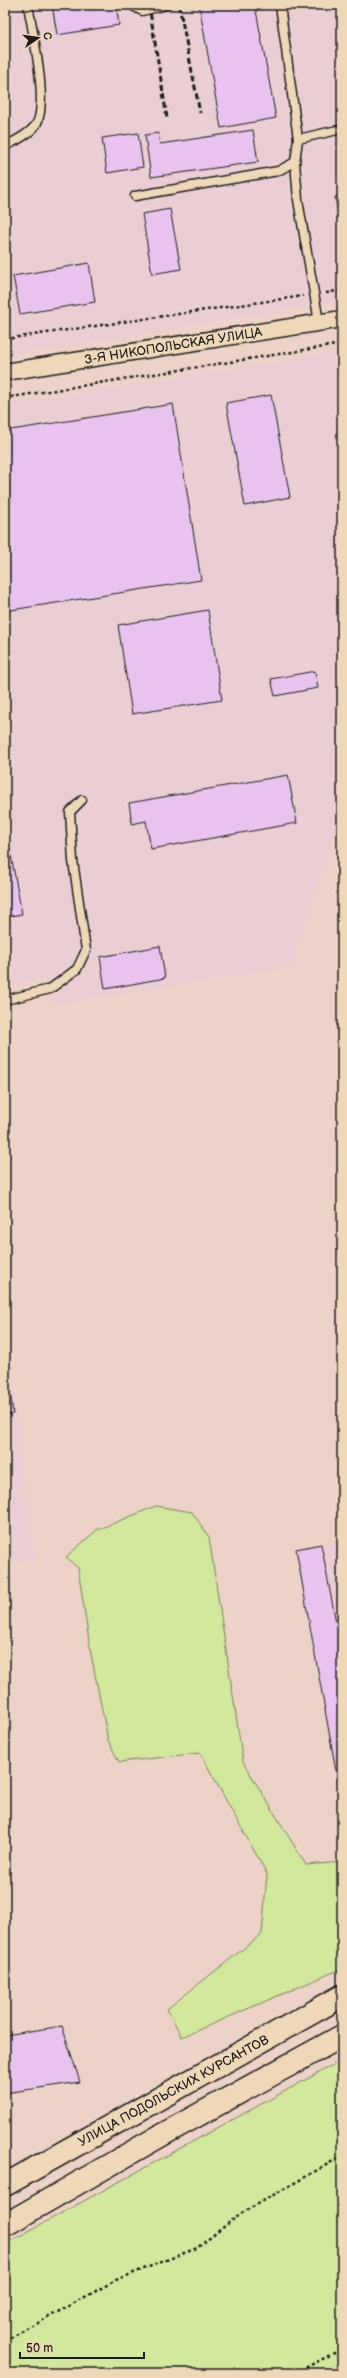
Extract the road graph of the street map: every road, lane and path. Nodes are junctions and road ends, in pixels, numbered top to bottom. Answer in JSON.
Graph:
{"nodes":[{"id":1,"x":28,"y":5,"type":"edge"},
{"id":2,"x":131,"y":5,"type":"edge"},
{"id":3,"x":167,"y":5,"type":"edge"},
{"id":4,"x":280,"y":5,"type":"edge"},
{"id":5,"x":342,"y":129,"type":"edge"},
{"id":6,"x":298,"y":139,"type":"junction"},
{"id":7,"x":5,"y":146,"type":"edge"},
{"id":8,"x":295,"y":162,"type":"junction"},
{"id":9,"x":135,"y":196,"type":"dead end"},
{"id":10,"x":342,"y":290,"type":"edge"},
{"id":11,"x":315,"y":294,"type":"junction"},
{"id":12,"x":342,"y":319,"type":"edge"},
{"id":13,"x":319,"y":322,"type":"junction"},
{"id":14,"x":5,"y":338,"type":"edge"},
{"id":15,"x":342,"y":344,"type":"edge"},
{"id":16,"x":5,"y":372,"type":"edge"},
{"id":17,"x":5,"y":398,"type":"edge"},
{"id":18,"x":82,"y":800,"type":"dead end"},
{"id":19,"x":5,"y":1000,"type":"edge"},
{"id":20,"x":342,"y":1996,"type":"edge"},
{"id":21,"x":342,"y":2036,"type":"edge"},
{"id":22,"x":342,"y":2156,"type":"edge"},
{"id":23,"x":5,"y":2185,"type":"edge"},
{"id":24,"x":5,"y":2225,"type":"edge"},
{"id":25,"x":5,"y":2341,"type":"edge"},
{"id":26,"x":342,"y":2349,"type":"edge"},
{"id":27,"x":295,"y":2373,"type":"edge"}],
"edges":[{"from":1,"to":7,"type":"lane"},
{"from":2,"to":3,"type":"lane"},
{"from":4,"to":6,"type":"lane"},
{"from":5,"to":6,"type":"lane"},
{"from":6,"to":8,"type":"lane"},
{"from":8,"to":9,"type":"lane"},
{"from":8,"to":11,"type":"lane"},
{"from":10,"to":11,"type":"path"},
{"from":11,"to":13,"type":"lane"},
{"from":11,"to":14,"type":"path"},
{"from":12,"to":13,"type":"street","name":"3-Я НИКОПОЛЬСКАЯ УЛИЦА"},
{"from":13,"to":16,"type":"street","name":"3-Я НИКОПОЛЬСКАЯ УЛИЦА"},
{"from":15,"to":17,"type":"path"},
{"from":18,"to":19,"type":"lane"},
{"from":20,"to":23,"type":"main road","name":"УЛИЦА ПОДОЛЬСКИХ КУРСАНТОВ"},
{"from":21,"to":24,"type":"main road"},
{"from":22,"to":25,"type":"path"},
{"from":26,"to":27,"type":"path"}]}
